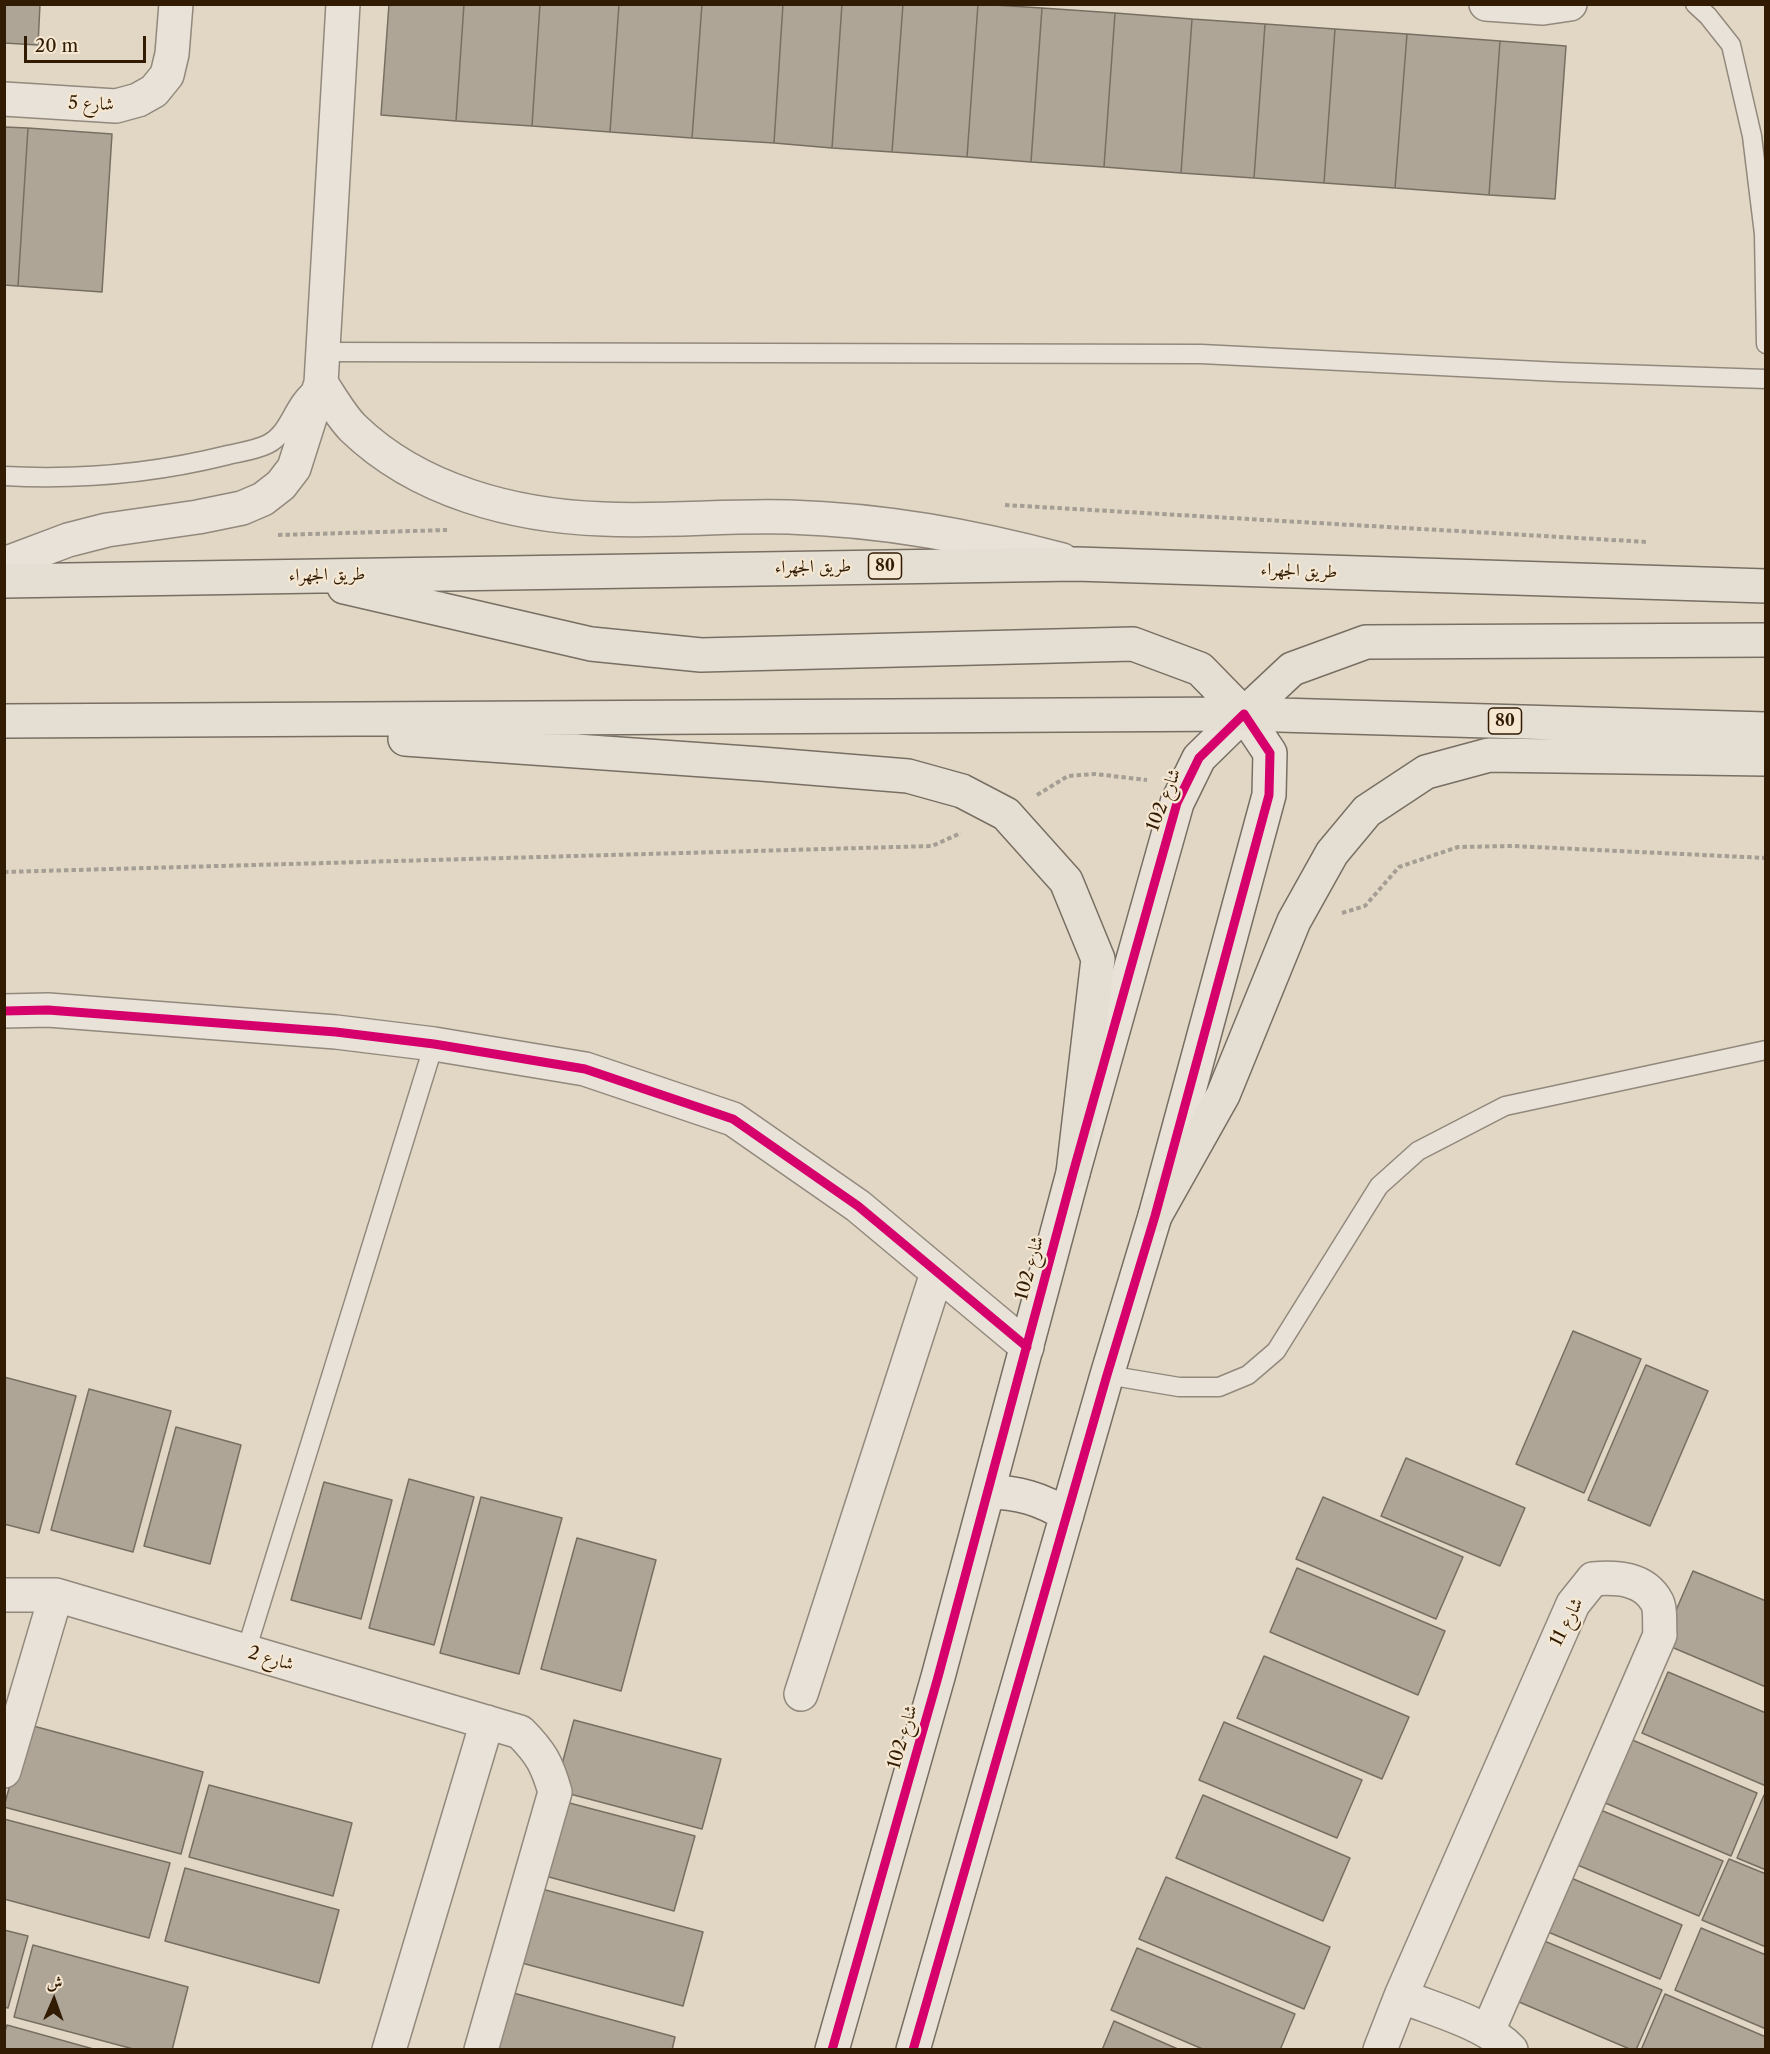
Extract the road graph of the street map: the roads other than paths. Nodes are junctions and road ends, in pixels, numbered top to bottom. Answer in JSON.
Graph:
{"nodes":[{"id":1,"x":176,"y":4,"type":"edge"},
{"id":2,"x":343,"y":4,"type":"edge"},
{"id":3,"x":1486,"y":4,"type":"edge"},
{"id":4,"x":1570,"y":4,"type":"edge"},
{"id":5,"x":1695,"y":4,"type":"edge"},
{"id":6,"x":4,"y":99,"type":"edge"},
{"id":7,"x":1766,"y":344,"type":"edge"},
{"id":8,"x":322,"y":368,"type":"junction"},
{"id":9,"x":1766,"y":379,"type":"edge"},
{"id":10,"x":4,"y":476,"type":"edge"},
{"id":11,"x":4,"y":564,"type":"edge"},
{"id":12,"x":1076,"y":564,"type":"junction"},
{"id":13,"x":295,"y":575,"type":"junction"},
{"id":14,"x":4,"y":580,"type":"edge"},
{"id":15,"x":1766,"y":586,"type":"edge"},
{"id":16,"x":1766,"y":640,"type":"edge"},
{"id":17,"x":1244,"y":714,"type":"junction"},
{"id":18,"x":4,"y":721,"type":"edge"},
{"id":19,"x":140,"y":721,"type":"junction"},
{"id":20,"x":1766,"y":729,"type":"edge"},
{"id":21,"x":1766,"y":759,"type":"edge"},
{"id":22,"x":4,"y":1011,"type":"edge"},
{"id":23,"x":434,"y":1044,"type":"junction"},
{"id":24,"x":1766,"y":1050,"type":"edge"},
{"id":25,"x":1073,"y":1173,"type":"junction"},
{"id":26,"x":1155,"y":1216,"type":"junction"},
{"id":27,"x":937,"y":1273,"type":"junction"},
{"id":28,"x":1027,"y":1347,"type":"junction"},
{"id":29,"x":1107,"y":1375,"type":"junction"},
{"id":30,"x":988,"y":1492,"type":"junction"},
{"id":31,"x":1066,"y":1515,"type":"junction"},
{"id":32,"x":4,"y":1595,"type":"edge"},
{"id":33,"x":56,"y":1595,"type":"junction"},
{"id":34,"x":246,"y":1651,"type":"junction"},
{"id":35,"x":801,"y":1694,"type":"dead end"},
{"id":36,"x":487,"y":1722,"type":"junction"},
{"id":37,"x":4,"y":1771,"type":"edge"},
{"id":38,"x":1401,"y":1996,"type":"junction"},
{"id":39,"x":1499,"y":2040,"type":"edge"},
{"id":40,"x":389,"y":2049,"type":"edge"},
{"id":41,"x":482,"y":2049,"type":"edge"},
{"id":42,"x":832,"y":2049,"type":"edge"},
{"id":43,"x":913,"y":2049,"type":"edge"},
{"id":44,"x":1380,"y":2049,"type":"edge"}],
"edges":[{"from":1,"to":6,"type":"street","name":"شارع 5"},
{"from":2,"to":8,"type":"street"},
{"from":3,"to":4,"type":"street"},
{"from":5,"to":7,"type":"lane"},
{"from":8,"to":9,"type":"lane"},
{"from":8,"to":10,"type":"lane"},
{"from":8,"to":11,"type":"street"},
{"from":8,"to":12,"type":"street"},
{"from":12,"to":13,"type":"highway","name":"طريق الجهراء","number":"80"},
{"from":12,"to":15,"type":"highway","name":"طريق الجهراء","number":"80"},
{"from":13,"to":14,"type":"highway","name":"طريق الجهراء","number":"80"},
{"from":13,"to":17,"type":"highway"},
{"from":16,"to":17,"type":"highway"},
{"from":17,"to":19,"type":"highway","number":"80"},
{"from":17,"to":20,"type":"highway","number":"80"},
{"from":17,"to":25,"type":"street","name":"شارع 102"},
{"from":17,"to":26,"type":"street"},
{"from":18,"to":19,"type":"highway","number":"80"},
{"from":19,"to":25,"type":"highway"},
{"from":21,"to":26,"type":"highway"},
{"from":22,"to":23,"type":"street"},
{"from":23,"to":27,"type":"street"},
{"from":23,"to":34,"type":"lane"},
{"from":24,"to":29,"type":"lane"},
{"from":25,"to":28,"type":"street","name":"شارع 102"},
{"from":26,"to":29,"type":"street"},
{"from":27,"to":28,"type":"street"},
{"from":27,"to":35,"type":"street"},
{"from":28,"to":30,"type":"street","name":"شارع 102"},
{"from":29,"to":31,"type":"street"},
{"from":30,"to":31,"type":"street"},
{"from":30,"to":42,"type":"street","name":"شارع 102"},
{"from":31,"to":43,"type":"street"},
{"from":32,"to":33,"type":"street","name":"شارع 2"},
{"from":33,"to":34,"type":"street","name":"شارع 2"},
{"from":33,"to":37,"type":"street"},
{"from":34,"to":36,"type":"street","name":"شارع 2"},
{"from":36,"to":40,"type":"street"},
{"from":36,"to":41,"type":"street","name":"شارع 2"},
{"from":38,"to":39,"type":"street","name":"شارع 11"},
{"from":38,"to":39,"type":"street","name":"شارع 11"},
{"from":38,"to":44,"type":"street","name":"شارع 11"}]}
